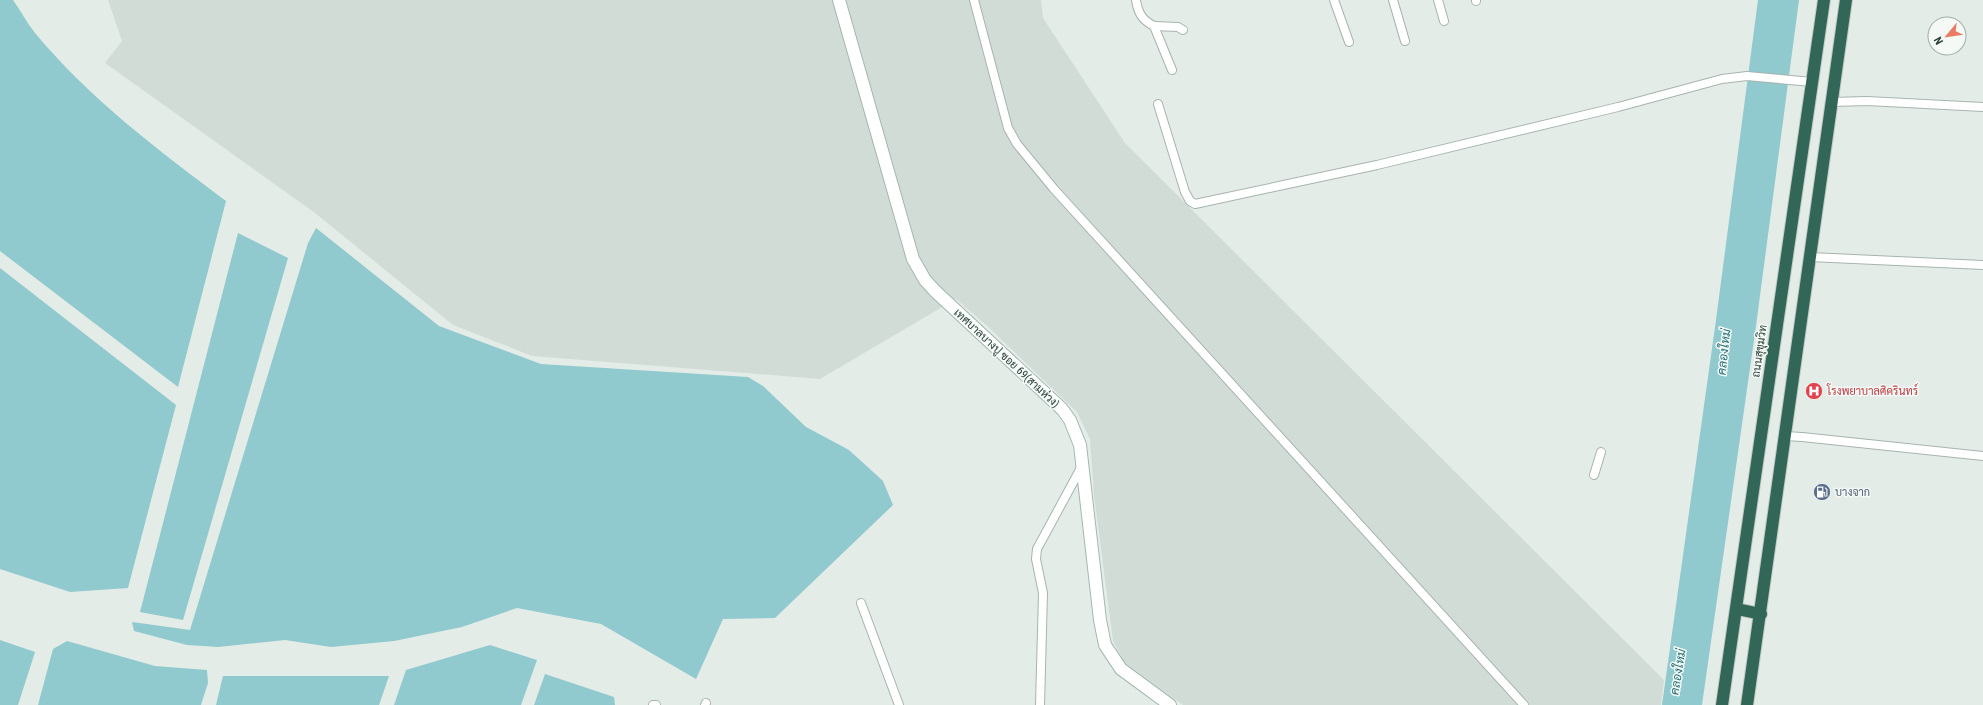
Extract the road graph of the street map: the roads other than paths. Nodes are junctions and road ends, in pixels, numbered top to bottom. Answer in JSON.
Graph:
{"nodes":[{"id":1,"x":840,"y":0,"type":"edge"},
{"id":2,"x":974,"y":0,"type":"edge"},
{"id":3,"x":1136,"y":0,"type":"edge"},
{"id":4,"x":1334,"y":0,"type":"edge"},
{"id":5,"x":1393,"y":0,"type":"edge"},
{"id":6,"x":1438,"y":0,"type":"edge"},
{"id":7,"x":1824,"y":0,"type":"edge"},
{"id":8,"x":1846,"y":0,"type":"edge"},
{"id":9,"x":1444,"y":21,"type":"dead end"},
{"id":10,"x":1154,"y":26,"type":"junction"},
{"id":11,"x":1183,"y":30,"type":"dead end"},
{"id":12,"x":1405,"y":41,"type":"dead end"},
{"id":13,"x":1349,"y":42,"type":"dead end"},
{"id":14,"x":1172,"y":70,"type":"dead end"},
{"id":15,"x":1812,"y":82,"type":"junction"},
{"id":16,"x":1832,"y":102,"type":"junction"},
{"id":17,"x":1158,"y":104,"type":"dead end"},
{"id":18,"x":1983,"y":107,"type":"edge"},
{"id":19,"x":1810,"y":257,"type":"junction"},
{"id":20,"x":1983,"y":265,"type":"edge"},
{"id":21,"x":1785,"y":436,"type":"junction"},
{"id":22,"x":1601,"y":452,"type":"dead end"},
{"id":23,"x":1983,"y":456,"type":"edge"},
{"id":24,"x":1083,"y":466,"type":"junction"},
{"id":25,"x":1594,"y":475,"type":"dead end"},
{"id":26,"x":861,"y":603,"type":"dead end"},
{"id":27,"x":1737,"y":609,"type":"junction"},
{"id":28,"x":1761,"y":614,"type":"junction"},
{"id":29,"x":652,"y":705,"type":"edge"},
{"id":30,"x":656,"y":705,"type":"edge"},
{"id":31,"x":899,"y":705,"type":"edge"},
{"id":32,"x":1040,"y":705,"type":"edge"},
{"id":33,"x":1170,"y":705,"type":"edge"},
{"id":34,"x":1524,"y":705,"type":"edge"},
{"id":35,"x":1722,"y":705,"type":"edge"},
{"id":36,"x":1747,"y":705,"type":"edge"}],
"edges":[{"from":1,"to":24,"type":"street","name":"เทศบาลบางปู ซอย 69(สามห่วง)"},
{"from":2,"to":34,"type":"street"},
{"from":3,"to":10,"type":"street"},
{"from":4,"to":13,"type":"street"},
{"from":5,"to":12,"type":"street"},
{"from":6,"to":9,"type":"street"},
{"from":7,"to":15,"type":"highway","name":"ถนนสุขุมวิท"},
{"from":8,"to":16,"type":"highway"},
{"from":10,"to":11,"type":"street"},
{"from":10,"to":14,"type":"street"},
{"from":15,"to":17,"type":"street"},
{"from":15,"to":27,"type":"highway","name":"ถนนสุขุมวิท"},
{"from":16,"to":18,"type":"street"},
{"from":16,"to":19,"type":"highway"},
{"from":19,"to":20,"type":"street"},
{"from":19,"to":21,"type":"highway"},
{"from":21,"to":23,"type":"street"},
{"from":21,"to":28,"type":"highway"},
{"from":22,"to":25,"type":"street"},
{"from":24,"to":32,"type":"street"},
{"from":24,"to":33,"type":"street","name":"เทศบาลบางปู ซอย 69(สามห่วง)"},
{"from":26,"to":31,"type":"street"},
{"from":27,"to":28,"type":"highway"},
{"from":27,"to":35,"type":"highway","name":"ถนนสุขุมวิท"},
{"from":28,"to":36,"type":"highway"},
{"from":29,"to":30,"type":"street"}]}
